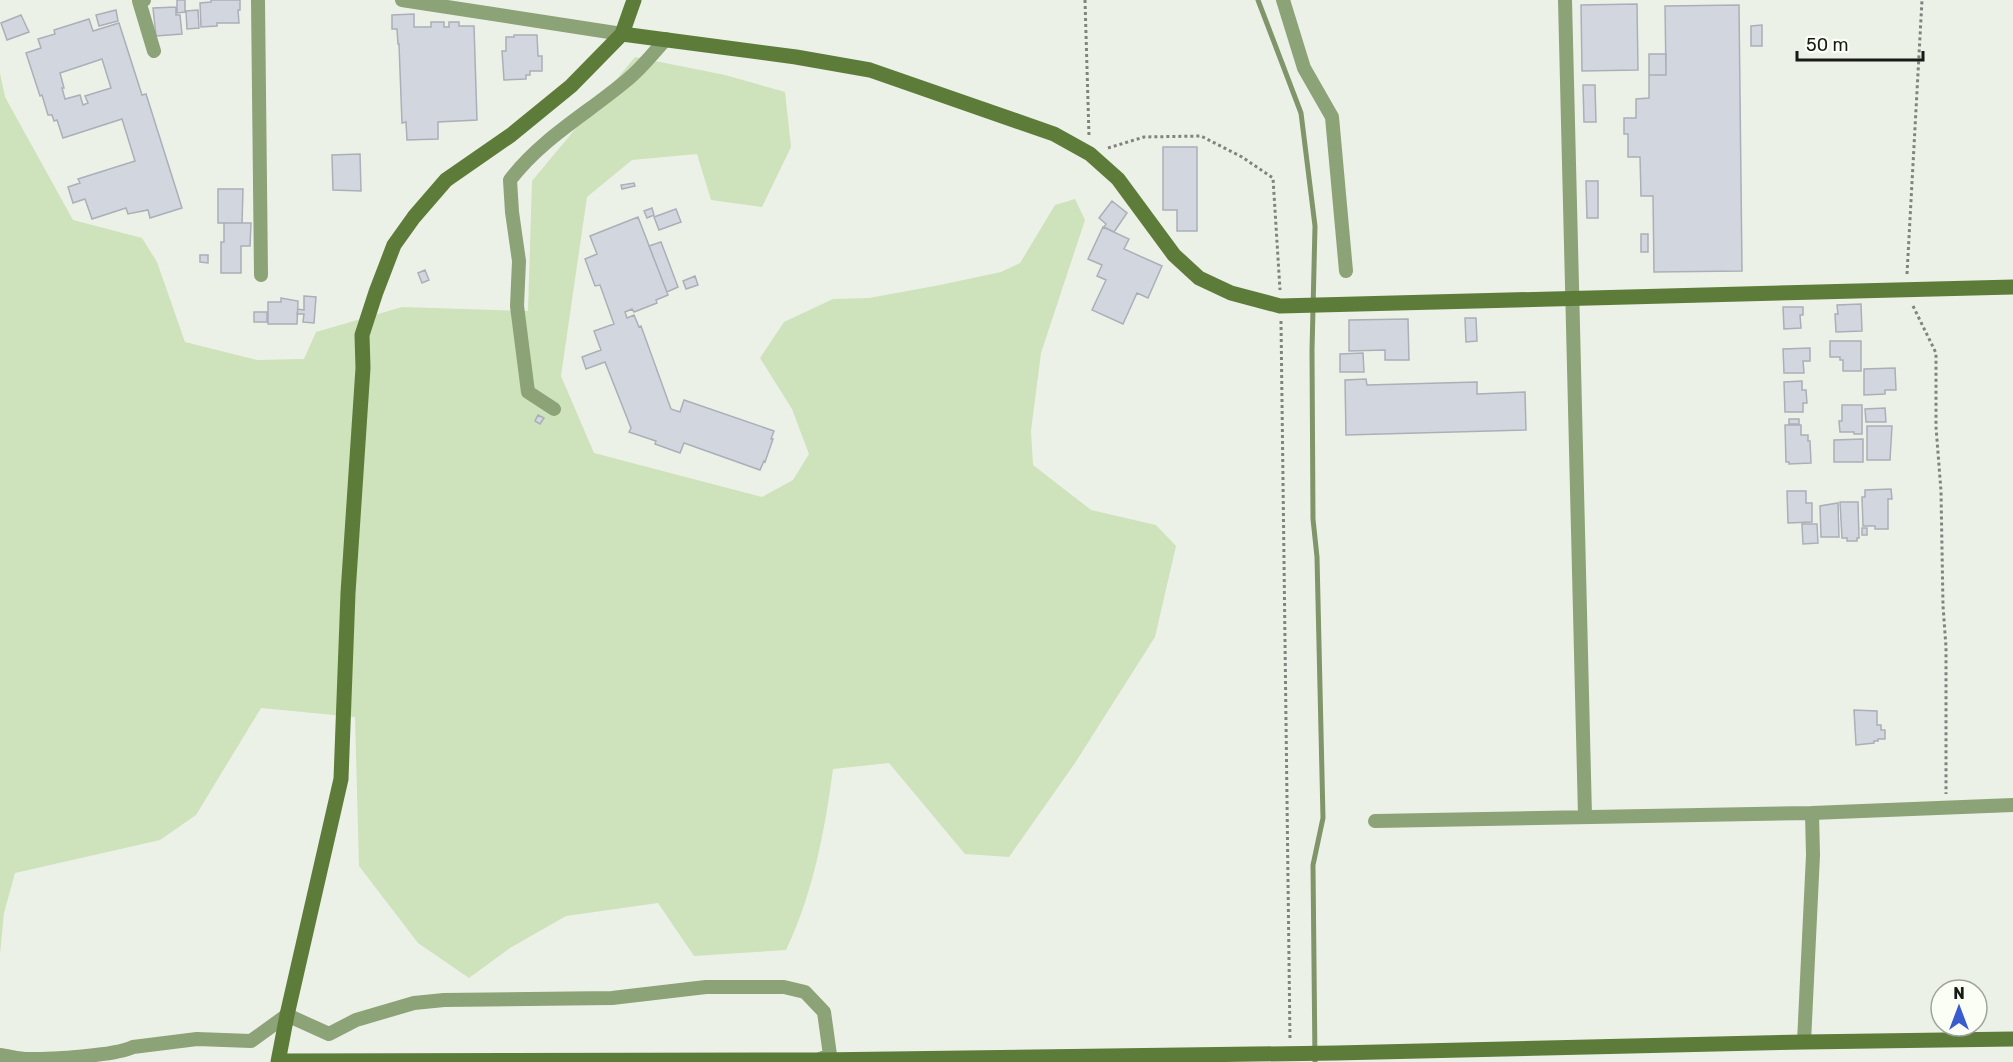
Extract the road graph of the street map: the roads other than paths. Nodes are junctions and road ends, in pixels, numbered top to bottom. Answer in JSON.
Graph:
{"nodes":[{"id":1,"x":144,"y":0,"type":"edge"},
{"id":2,"x":258,"y":0,"type":"edge"},
{"id":3,"x":402,"y":0,"type":"edge"},
{"id":4,"x":634,"y":0,"type":"edge"},
{"id":5,"x":1283,"y":0,"type":"edge"},
{"id":6,"x":1565,"y":0,"type":"edge"},
{"id":7,"x":622,"y":34,"type":"junction"},
{"id":8,"x":666,"y":39,"type":"junction"},
{"id":9,"x":154,"y":51,"type":"dead end"},
{"id":10,"x":1346,"y":271,"type":"dead end"},
{"id":11,"x":261,"y":274,"type":"dead end"},
{"id":12,"x":2013,"y":288,"type":"edge"},
{"id":13,"x":1572,"y":299,"type":"junction"},
{"id":14,"x":554,"y":409,"type":"dead end"},
{"id":15,"x":2013,"y":805,"type":"edge"},
{"id":16,"x":1812,"y":813,"type":"junction"},
{"id":17,"x":1585,"y":816,"type":"junction"},
{"id":18,"x":1375,"y":821,"type":"dead end"},
{"id":19,"x":287,"y":1015,"type":"junction"},
{"id":20,"x":2013,"y":1039,"type":"edge"},
{"id":21,"x":1804,"y":1042,"type":"junction"},
{"id":22,"x":0,"y":1055,"type":"edge"},
{"id":23,"x":88,"y":1058,"type":"edge"},
{"id":24,"x":818,"y":1060,"type":"junction"},
{"id":25,"x":279,"y":1062,"type":"edge"}],
"edges":[{"from":1,"to":9,"type":"street"},
{"from":2,"to":11,"type":"street"},
{"from":3,"to":7,"type":"street"},
{"from":4,"to":7,"type":"street"},
{"from":5,"to":10,"type":"street"},
{"from":6,"to":13,"type":"street"},
{"from":7,"to":8,"type":"street"},
{"from":7,"to":19,"type":"street"},
{"from":8,"to":13,"type":"street"},
{"from":8,"to":14,"type":"street"},
{"from":12,"to":13,"type":"street"},
{"from":13,"to":17,"type":"street"},
{"from":15,"to":16,"type":"street"},
{"from":16,"to":17,"type":"street"},
{"from":16,"to":21,"type":"street"},
{"from":17,"to":18,"type":"street"},
{"from":19,"to":23,"type":"street"},
{"from":19,"to":24,"type":"street"},
{"from":19,"to":25,"type":"street"},
{"from":20,"to":21,"type":"street"},
{"from":21,"to":24,"type":"street"},
{"from":22,"to":23,"type":"street"},
{"from":24,"to":25,"type":"street"}]}
